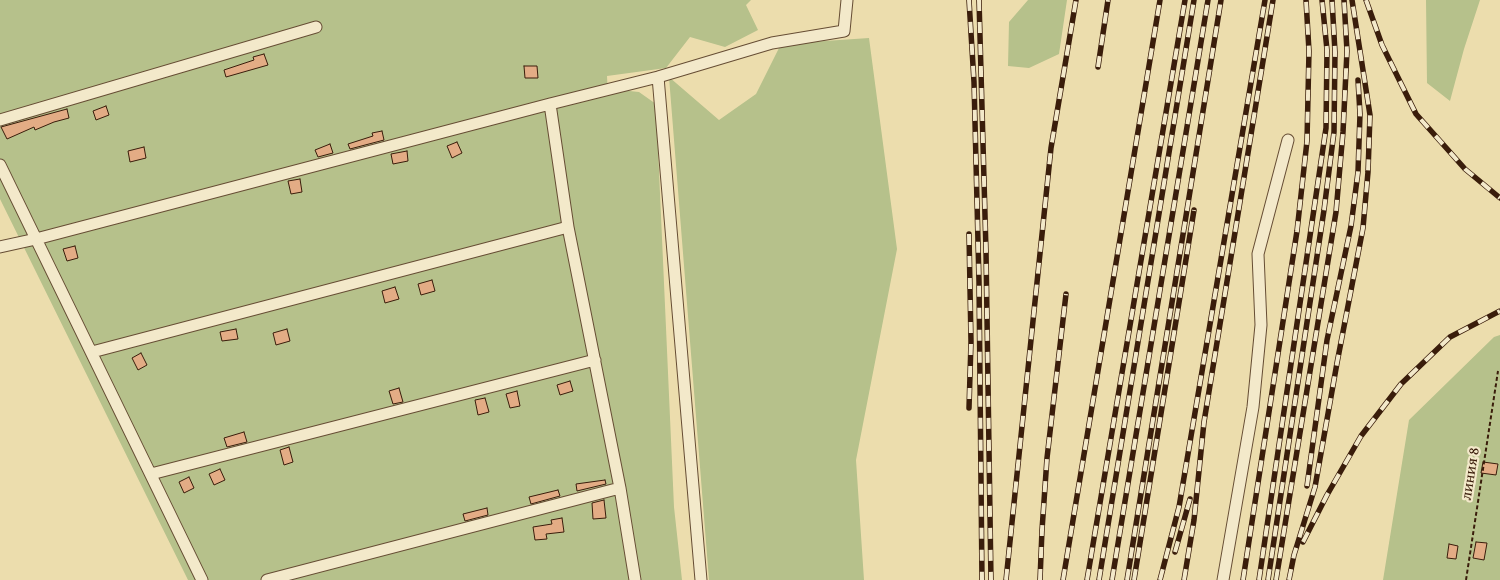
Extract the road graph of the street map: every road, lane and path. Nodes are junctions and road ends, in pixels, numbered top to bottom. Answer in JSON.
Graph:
{"nodes":[{"id":1,"x":847,"y":0,"type":"edge"},
{"id":2,"x":316,"y":27,"type":"dead end"},
{"id":3,"x":658,"y":77,"type":"junction"},
{"id":4,"x":550,"y":104,"type":"junction"},
{"id":5,"x":0,"y":120,"type":"edge"},
{"id":6,"x":1288,"y":140,"type":"dead end"},
{"id":7,"x":0,"y":165,"type":"edge"},
{"id":8,"x":568,"y":227,"type":"junction"},
{"id":9,"x":36,"y":239,"type":"junction"},
{"id":10,"x":0,"y":247,"type":"edge"},
{"id":11,"x":92,"y":352,"type":"junction"},
{"id":12,"x":595,"y":360,"type":"junction"},
{"id":13,"x":1498,"y":371,"type":"dead end"},
{"id":14,"x":151,"y":474,"type":"junction"},
{"id":15,"x":620,"y":488,"type":"junction"},
{"id":16,"x":202,"y":580,"type":"edge"},
{"id":17,"x":267,"y":580,"type":"edge"},
{"id":18,"x":635,"y":580,"type":"edge"},
{"id":19,"x":702,"y":580,"type":"edge"},
{"id":20,"x":1223,"y":580,"type":"edge"},
{"id":21,"x":1466,"y":580,"type":"edge"}],
"edges":[{"from":1,"to":3,"type":"street"},
{"from":2,"to":5,"type":"street"},
{"from":3,"to":4,"type":"street"},
{"from":3,"to":19,"type":"street"},
{"from":4,"to":8,"type":"street"},
{"from":4,"to":9,"type":"street"},
{"from":6,"to":20,"type":"street"},
{"from":7,"to":9,"type":"street"},
{"from":8,"to":11,"type":"street"},
{"from":8,"to":12,"type":"street"},
{"from":9,"to":10,"type":"street"},
{"from":9,"to":11,"type":"street"},
{"from":11,"to":14,"type":"street"},
{"from":12,"to":14,"type":"street"},
{"from":12,"to":15,"type":"street"},
{"from":13,"to":21,"type":"path","name":"линия 8"},
{"from":14,"to":16,"type":"street"},
{"from":15,"to":17,"type":"street"},
{"from":15,"to":18,"type":"street"}]}
